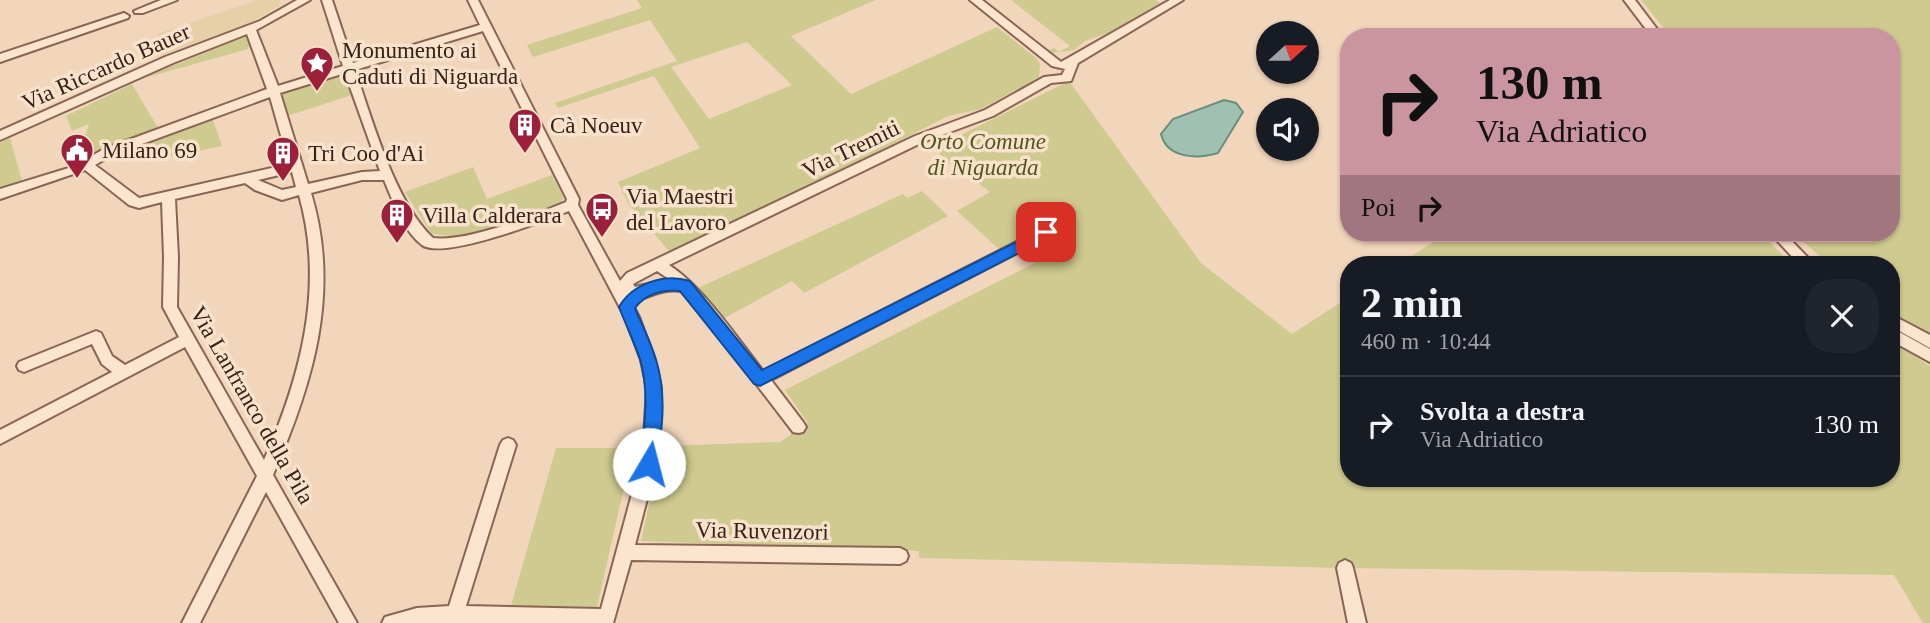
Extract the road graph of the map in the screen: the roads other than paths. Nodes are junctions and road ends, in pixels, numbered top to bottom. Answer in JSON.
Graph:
{"nodes":[{"id":1,"x":172,"y":0,"type":"edge"},
{"id":2,"x":304,"y":0,"type":"edge"},
{"id":3,"x":327,"y":0,"type":"edge"},
{"id":4,"x":473,"y":0,"type":"edge"},
{"id":5,"x":975,"y":0,"type":"edge"},
{"id":6,"x":1629,"y":0,"type":"edge"},
{"id":7,"x":1174,"y":1,"type":"edge"},
{"id":8,"x":139,"y":11,"type":"dead end"},
{"id":9,"x":124,"y":16,"type":"dead end"},
{"id":10,"x":487,"y":26,"type":"junction"},
{"id":11,"x":250,"y":28,"type":"junction"},
{"id":12,"x":1651,"y":28,"type":"edge"},
{"id":13,"x":0,"y":58,"type":"edge"},
{"id":14,"x":349,"y":68,"type":"junction"},
{"id":15,"x":1056,"y":68,"type":"junction"},
{"id":16,"x":274,"y":91,"type":"junction"},
{"id":17,"x":0,"y":136,"type":"edge"},
{"id":18,"x":88,"y":164,"type":"junction"},
{"id":19,"x":296,"y":167,"type":"junction"},
{"id":20,"x":387,"y":175,"type":"junction"},
{"id":21,"x":248,"y":178,"type":"junction"},
{"id":22,"x":302,"y":189,"type":"junction"},
{"id":23,"x":0,"y":194,"type":"edge"},
{"id":24,"x":168,"y":196,"type":"junction"},
{"id":25,"x":572,"y":205,"type":"junction"},
{"id":26,"x":1046,"y":232,"type":"dead end"},
{"id":27,"x":1785,"y":242,"type":"edge"},
{"id":28,"x":1800,"y":256,"type":"edge"},
{"id":29,"x":668,"y":270,"type":"junction"},
{"id":30,"x":611,"y":276,"type":"junction"},
{"id":31,"x":632,"y":277,"type":"junction"},
{"id":32,"x":631,"y":301,"type":"junction"},
{"id":33,"x":1900,"y":325,"type":"edge"},
{"id":34,"x":188,"y":339,"type":"junction"},
{"id":35,"x":1900,"y":339,"type":"edge"},
{"id":36,"x":1930,"y":342,"type":"edge"},
{"id":37,"x":1930,"y":356,"type":"edge"},
{"id":38,"x":24,"y":366,"type":"dead end"},
{"id":39,"x":125,"y":373,"type":"junction"},
{"id":40,"x":760,"y":379,"type":"junction"},
{"id":41,"x":798,"y":427,"type":"dead end"},
{"id":42,"x":0,"y":437,"type":"edge"},
{"id":43,"x":508,"y":444,"type":"dead end"},
{"id":44,"x":264,"y":472,"type":"junction"},
{"id":45,"x":623,"y":552,"type":"junction"},
{"id":46,"x":900,"y":556,"type":"dead end"},
{"id":47,"x":1345,"y":568,"type":"dead end"},
{"id":48,"x":455,"y":614,"type":"junction"},
{"id":49,"x":191,"y":623,"type":"edge"},
{"id":50,"x":348,"y":623,"type":"edge"},
{"id":51,"x":391,"y":623,"type":"edge"},
{"id":52,"x":1357,"y":623,"type":"edge"}],
"edges":[{"from":1,"to":8,"type":"street"},
{"from":2,"to":11,"type":"street","name":"Via Riccardo Bauer"},
{"from":3,"to":14,"type":"street"},
{"from":4,"to":10,"type":"street"},
{"from":5,"to":15,"type":"street"},
{"from":6,"to":12,"type":"street"},
{"from":7,"to":15,"type":"street","name":"Via Tremiti"},
{"from":9,"to":13,"type":"street"},
{"from":10,"to":14,"type":"street"},
{"from":10,"to":25,"type":"street"},
{"from":11,"to":16,"type":"street"},
{"from":11,"to":17,"type":"street","name":"Via Riccardo Bauer"},
{"from":14,"to":16,"type":"street"},
{"from":14,"to":20,"type":"street"},
{"from":15,"to":29,"type":"street","name":"Via Tremiti"},
{"from":16,"to":18,"type":"street"},
{"from":16,"to":19,"type":"street"},
{"from":18,"to":23,"type":"street"},
{"from":18,"to":24,"type":"street"},
{"from":19,"to":21,"type":"street"},
{"from":19,"to":22,"type":"street"},
{"from":20,"to":22,"type":"street"},
{"from":20,"to":25,"type":"street"},
{"from":21,"to":22,"type":"street"},
{"from":21,"to":24,"type":"street"},
{"from":22,"to":44,"type":"street"},
{"from":24,"to":34,"type":"street","name":"Via Lanfranco della Pila"},
{"from":25,"to":30,"type":"street"},
{"from":26,"to":40,"type":"street"},
{"from":27,"to":28,"type":"street"},
{"from":29,"to":31,"type":"street"},
{"from":29,"to":32,"type":"street"},
{"from":29,"to":40,"type":"street"},
{"from":30,"to":31,"type":"street"},
{"from":30,"to":32,"type":"street"},
{"from":31,"to":32,"type":"street"},
{"from":32,"to":45,"type":"street"},
{"from":33,"to":36,"type":"street"},
{"from":34,"to":39,"type":"street"},
{"from":34,"to":44,"type":"street","name":"Via Lanfranco della Pila"},
{"from":35,"to":37,"type":"street"},
{"from":38,"to":39,"type":"street"},
{"from":39,"to":42,"type":"street"},
{"from":40,"to":41,"type":"street"},
{"from":43,"to":48,"type":"street"},
{"from":44,"to":49,"type":"street"},
{"from":44,"to":50,"type":"street","name":"Via Lanfranco della Pila"},
{"from":45,"to":46,"type":"street","name":"Via Ruvenzori"},
{"from":45,"to":48,"type":"street"},
{"from":47,"to":52,"type":"street"},
{"from":48,"to":51,"type":"street"}]}
